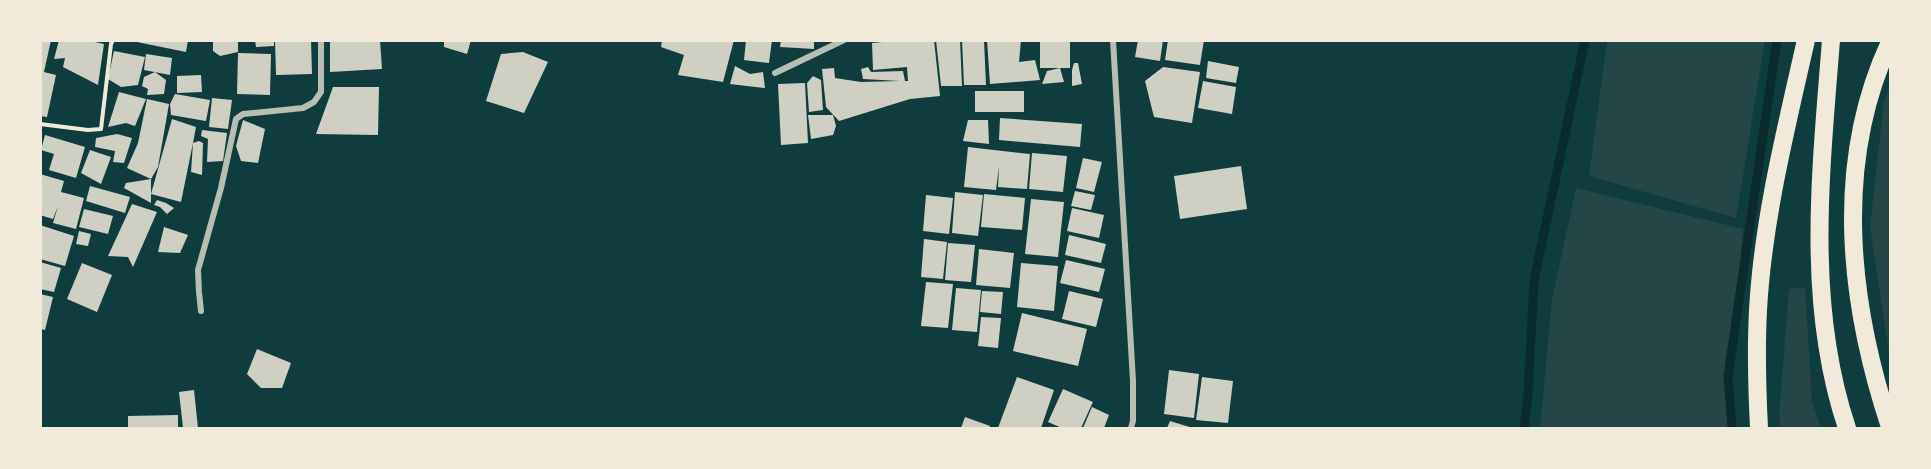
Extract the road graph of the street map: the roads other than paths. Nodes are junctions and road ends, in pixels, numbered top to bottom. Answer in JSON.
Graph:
{"nodes":[{"id":1,"x":321,"y":40,"type":"edge"},
{"id":2,"x":844,"y":40,"type":"edge"},
{"id":3,"x":1113,"y":40,"type":"edge"},
{"id":4,"x":1806,"y":40,"type":"edge"},
{"id":5,"x":1831,"y":40,"type":"edge"},
{"id":6,"x":1890,"y":42,"type":"edge"},
{"id":7,"x":775,"y":73,"type":"dead end"},
{"id":8,"x":201,"y":311,"type":"dead end"},
{"id":9,"x":1890,"y":427,"type":"edge"},
{"id":10,"x":1131,"y":429,"type":"edge"},
{"id":11,"x":1759,"y":429,"type":"edge"},
{"id":12,"x":1847,"y":429,"type":"edge"}],
"edges":[{"from":1,"to":8,"type":"street"},
{"from":2,"to":7,"type":"street"},
{"from":3,"to":10,"type":"street"},
{"from":4,"to":11,"type":"highway"},
{"from":5,"to":12,"type":"highway"},
{"from":6,"to":9,"type":"highway"}]}
